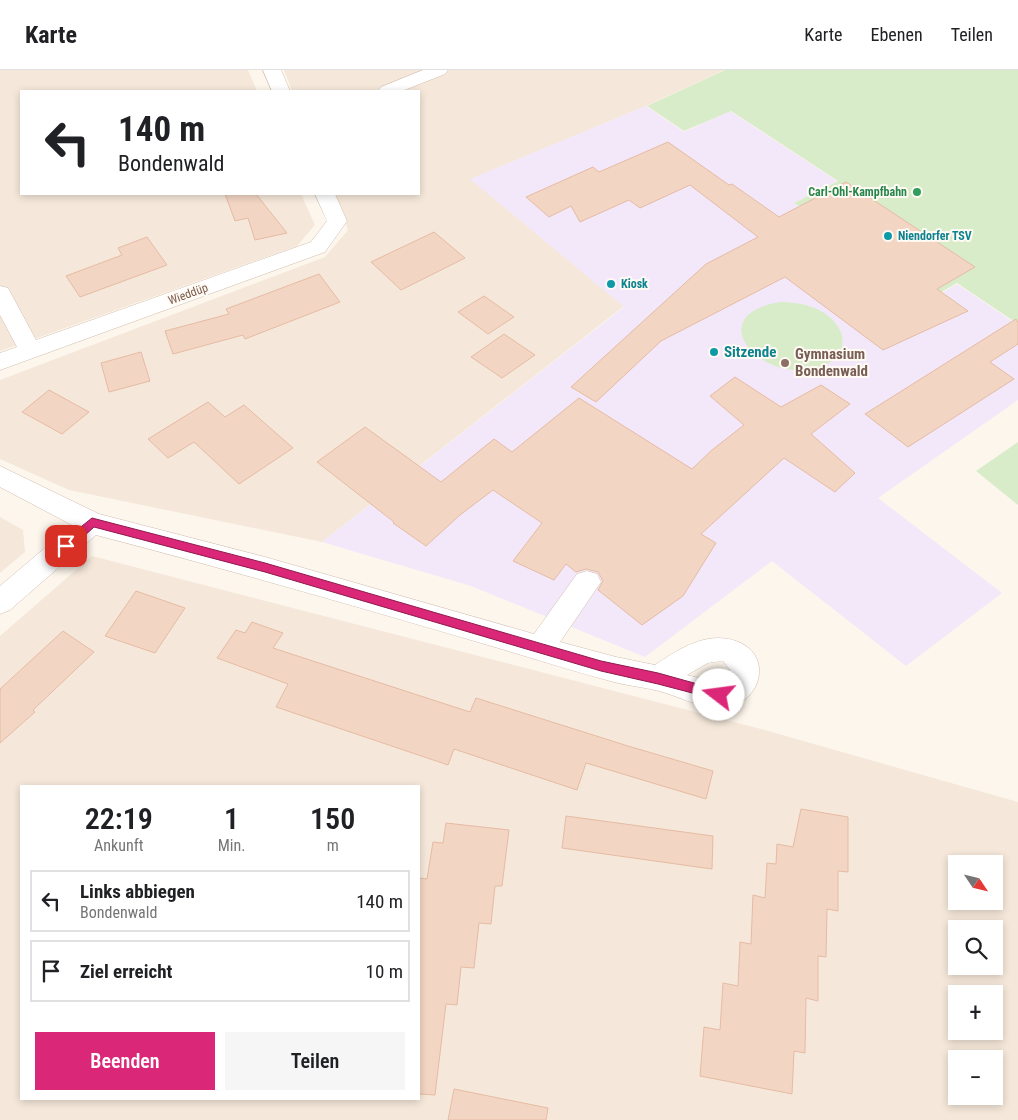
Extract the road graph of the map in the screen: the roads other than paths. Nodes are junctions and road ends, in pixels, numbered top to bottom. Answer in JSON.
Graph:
{"nodes":[{"id":1,"x":272,"y":70,"type":"edge"},
{"id":2,"x":440,"y":70,"type":"edge"},
{"id":3,"x":281,"y":90,"type":"edge"},
{"id":4,"x":390,"y":90,"type":"edge"},
{"id":5,"x":325,"y":195,"type":"edge"},
{"id":6,"x":0,"y":293,"type":"edge"},
{"id":7,"x":30,"y":351,"type":"junction"},
{"id":8,"x":0,"y":362,"type":"edge"},
{"id":9,"x":0,"y":476,"type":"edge"},
{"id":10,"x":92,"y":523,"type":"junction"},
{"id":11,"x":587,"y":582,"type":"dead end"},
{"id":12,"x":0,"y":602,"type":"edge"},
{"id":13,"x":539,"y":648,"type":"junction"},
{"id":14,"x":658,"y":678,"type":"dead end"}],
"edges":[{"from":1,"to":3,"type":"street"},
{"from":2,"to":4,"type":"street"},
{"from":5,"to":7,"type":"street","name":"Wieddüp"},
{"from":6,"to":7,"type":"street"},
{"from":7,"to":8,"type":"street","name":"Wieddüp"},
{"from":9,"to":10,"type":"street"},
{"from":10,"to":12,"type":"street"},
{"from":10,"to":13,"type":"street"},
{"from":11,"to":13,"type":"street"},
{"from":13,"to":14,"type":"street"}]}
